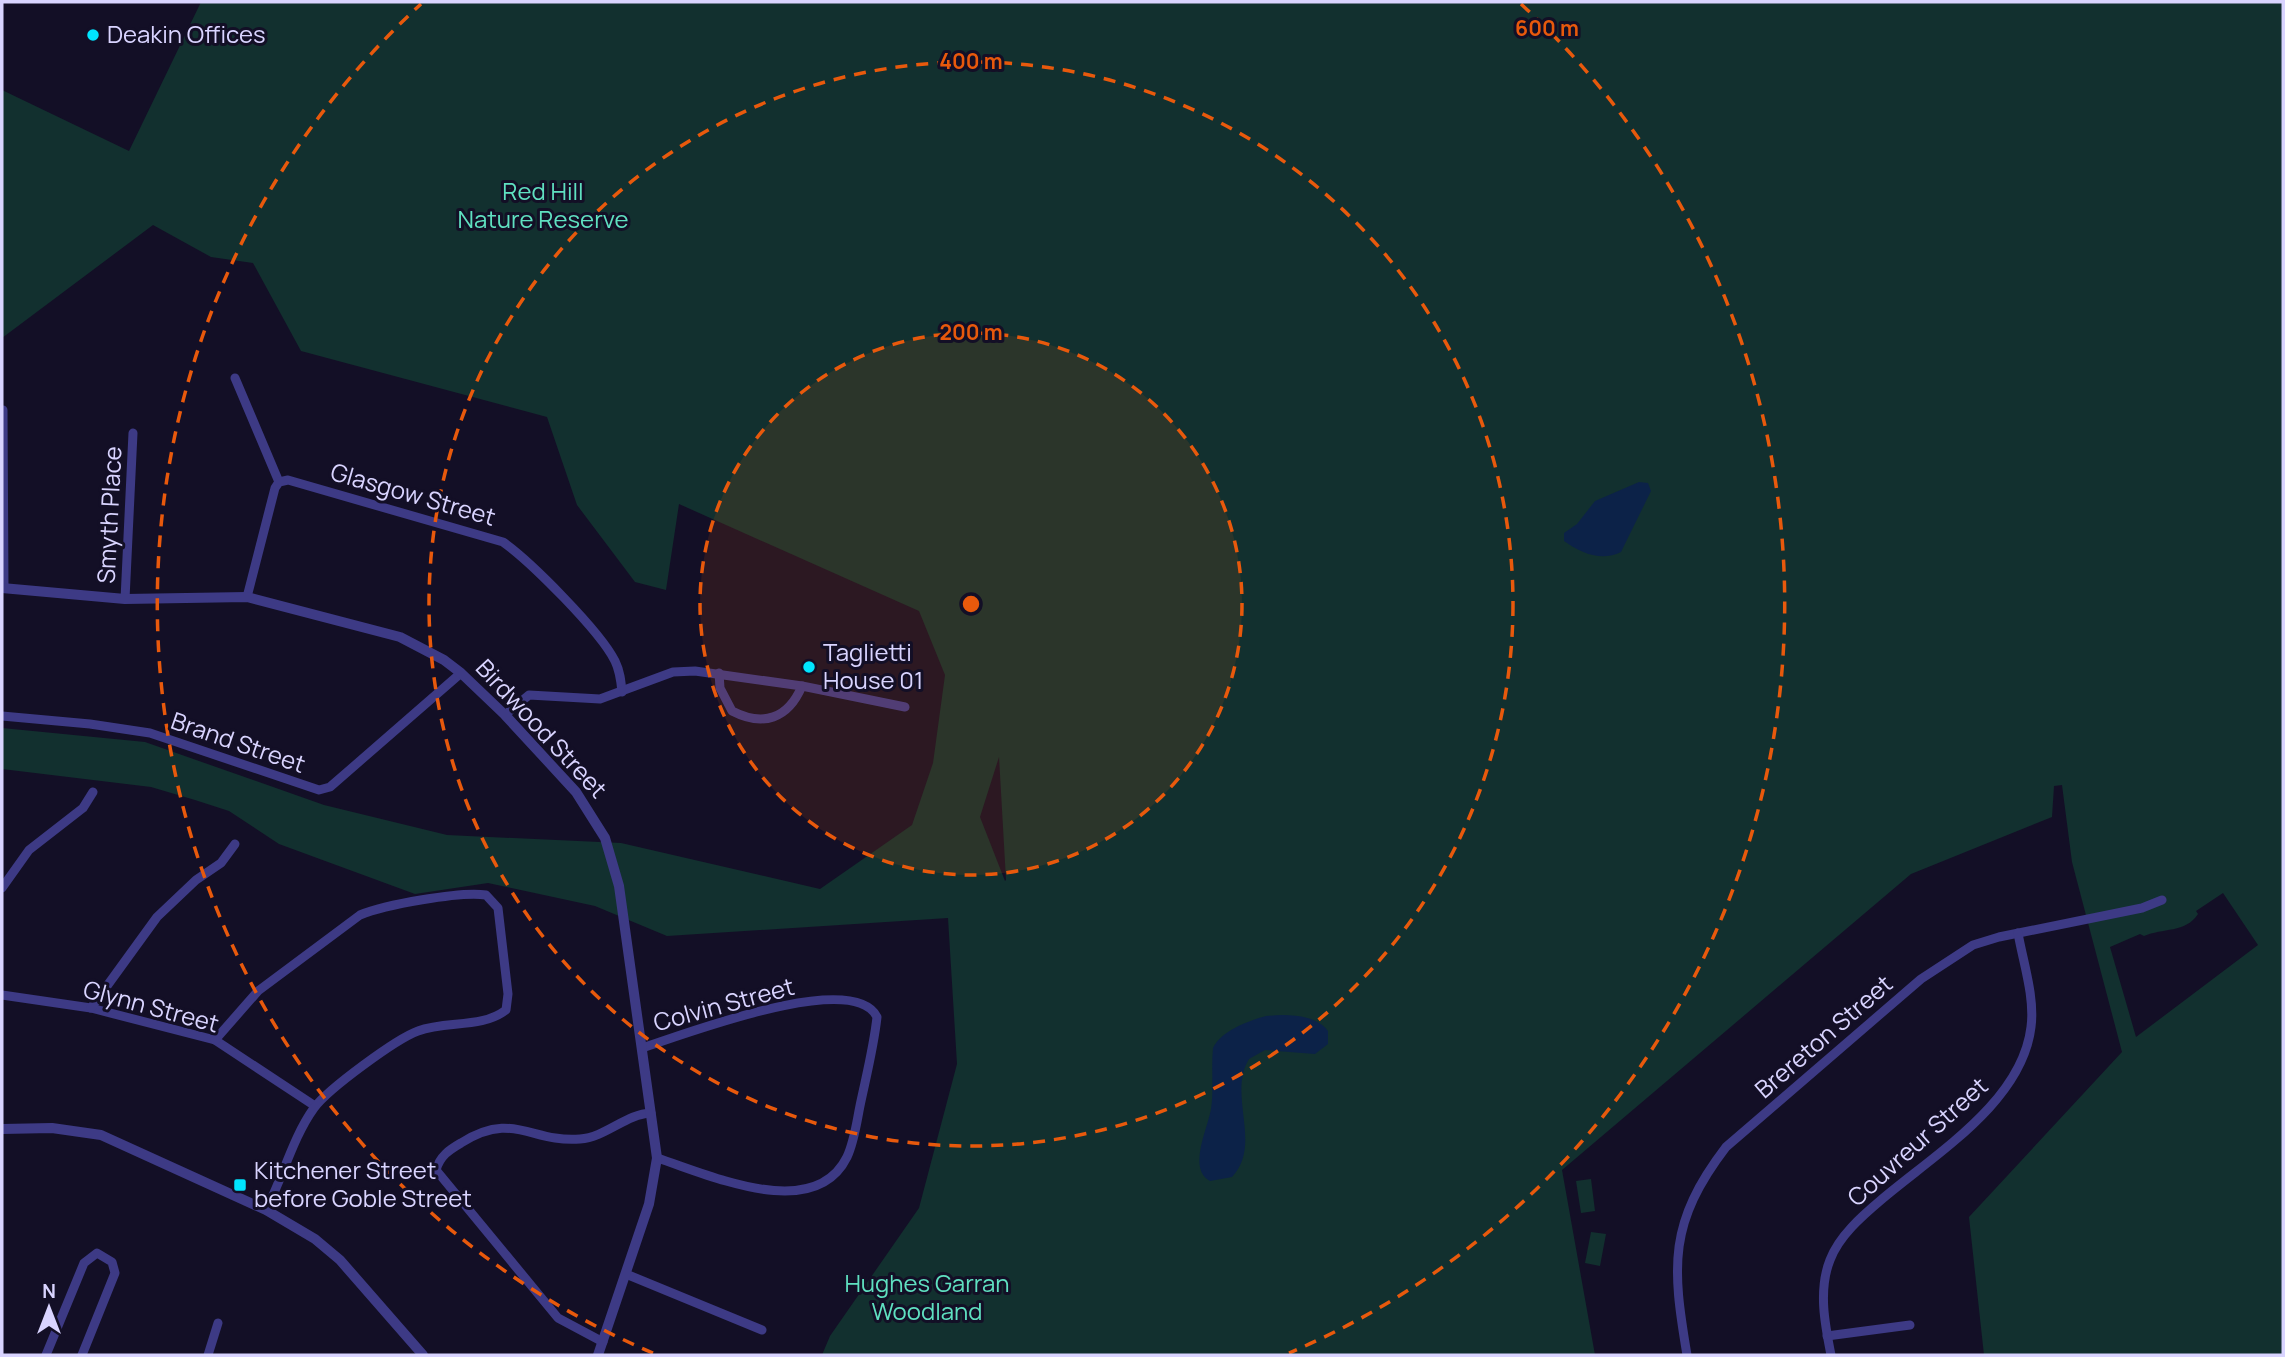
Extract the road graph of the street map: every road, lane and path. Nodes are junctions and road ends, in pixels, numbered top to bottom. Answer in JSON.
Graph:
{"nodes":[{"id":1,"x":235,"y":379,"type":"dead end"},
{"id":2,"x":3,"y":410,"type":"edge"},
{"id":3,"x":133,"y":433,"type":"dead end"},
{"id":4,"x":279,"y":482,"type":"junction"},
{"id":5,"x":3,"y":588,"type":"edge"},
{"id":6,"x":247,"y":597,"type":"junction"},
{"id":7,"x":124,"y":599,"type":"junction"},
{"id":8,"x":461,"y":673,"type":"junction"},
{"id":9,"x":719,"y":673,"type":"junction"},
{"id":10,"x":802,"y":686,"type":"junction"},
{"id":11,"x":622,"y":692,"type":"junction"},
{"id":12,"x":905,"y":707,"type":"dead end"},
{"id":13,"x":505,"y":715,"type":"junction"},
{"id":14,"x":2,"y":716,"type":"edge"},
{"id":15,"x":93,"y":792,"type":"dead end"},
{"id":16,"x":235,"y":844,"type":"dead end"},
{"id":17,"x":2,"y":888,"type":"edge"},
{"id":18,"x":2162,"y":900,"type":"dead end"},
{"id":19,"x":2018,"y":933,"type":"junction"},
{"id":20,"x":2,"y":995,"type":"edge"},
{"id":21,"x":91,"y":1008,"type":"junction"},
{"id":22,"x":215,"y":1040,"type":"junction"},
{"id":23,"x":642,"y":1048,"type":"junction"},
{"id":24,"x":315,"y":1106,"type":"junction"},
{"id":25,"x":651,"y":1113,"type":"junction"},
{"id":26,"x":2,"y":1129,"type":"edge"},
{"id":27,"x":657,"y":1158,"type":"junction"},
{"id":28,"x":266,"y":1210,"type":"junction"},
{"id":29,"x":626,"y":1273,"type":"junction"},
{"id":30,"x":218,"y":1323,"type":"dead end"},
{"id":31,"x":1910,"y":1325,"type":"dead end"},
{"id":32,"x":762,"y":1330,"type":"dead end"},
{"id":33,"x":1827,"y":1336,"type":"junction"},
{"id":34,"x":603,"y":1342,"type":"junction"},
{"id":35,"x":46,"y":1355,"type":"edge"},
{"id":36,"x":82,"y":1355,"type":"edge"},
{"id":37,"x":208,"y":1355,"type":"edge"},
{"id":38,"x":423,"y":1355,"type":"edge"},
{"id":39,"x":598,"y":1355,"type":"edge"},
{"id":40,"x":1687,"y":1355,"type":"edge"},
{"id":41,"x":1831,"y":1355,"type":"edge"}],
"edges":[{"from":1,"to":4,"type":"street"},
{"from":2,"to":5,"type":"street"},
{"from":3,"to":7,"type":"street","name":"Smyth Place"},
{"from":4,"to":6,"type":"street"},
{"from":4,"to":11,"type":"street","name":"Glasgow Street"},
{"from":5,"to":7,"type":"street","name":"Birdwood Street"},
{"from":6,"to":7,"type":"street","name":"Birdwood Street"},
{"from":6,"to":8,"type":"street","name":"Birdwood Street"},
{"from":8,"to":13,"type":"street","name":"Birdwood Street"},
{"from":8,"to":14,"type":"street","name":"Brand Street"},
{"from":9,"to":10,"type":"street"},
{"from":9,"to":10,"type":"street"},
{"from":9,"to":11,"type":"street"},
{"from":10,"to":12,"type":"street"},
{"from":11,"to":13,"type":"street"},
{"from":13,"to":23,"type":"street","name":"Birdwood Street"},
{"from":15,"to":17,"type":"street"},
{"from":16,"to":21,"type":"street"},
{"from":18,"to":19,"type":"street","name":"Brereton Street"},
{"from":19,"to":33,"type":"street","name":"Couvreur Street"},
{"from":19,"to":40,"type":"street","name":"Brereton Street"},
{"from":20,"to":21,"type":"street","name":"Glynn Street"},
{"from":21,"to":22,"type":"street","name":"Glynn Street"},
{"from":22,"to":24,"type":"street","name":"Glynn Street"},
{"from":22,"to":24,"type":"street"},
{"from":23,"to":25,"type":"street","name":"Birdwood Street"},
{"from":23,"to":27,"type":"street","name":"Colvin Street"},
{"from":24,"to":28,"type":"street"},
{"from":25,"to":27,"type":"street","name":"Birdwood Street"},
{"from":25,"to":34,"type":"street"},
{"from":26,"to":28,"type":"street"},
{"from":27,"to":29,"type":"street","name":"Birdwood Street"},
{"from":28,"to":38,"type":"street"},
{"from":29,"to":32,"type":"street"},
{"from":29,"to":34,"type":"street","name":"Birdwood Street"},
{"from":30,"to":37,"type":"street"},
{"from":31,"to":33,"type":"street"},
{"from":33,"to":41,"type":"street","name":"Couvreur Street"},
{"from":34,"to":39,"type":"street","name":"Birdwood Street"},
{"from":35,"to":36,"type":"street"}]}
